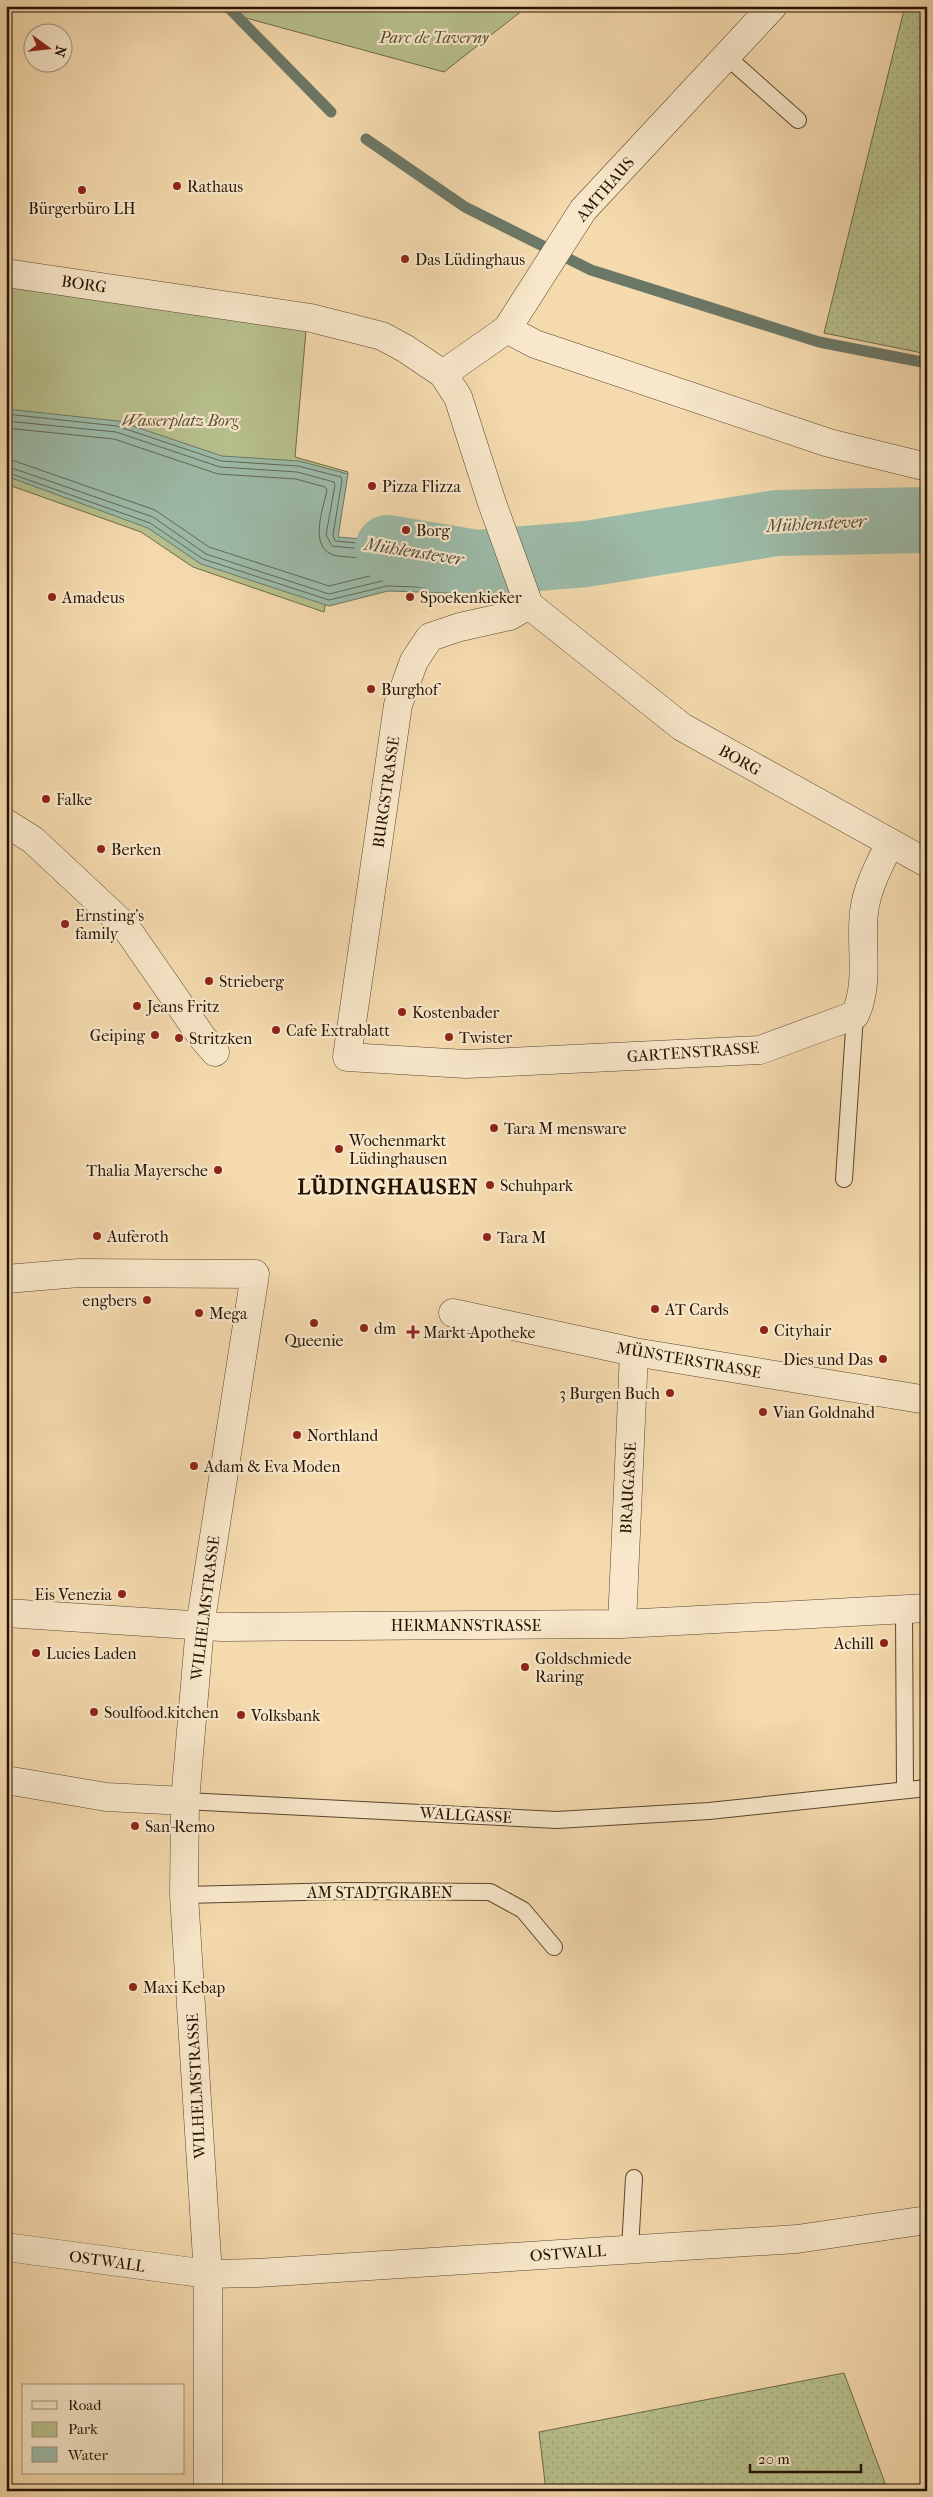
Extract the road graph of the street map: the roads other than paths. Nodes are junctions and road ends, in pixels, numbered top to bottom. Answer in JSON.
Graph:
{"nodes":[{"id":1,"x":772,"y":6,"type":"edge"},
{"id":2,"x":726,"y":56,"type":"junction"},
{"id":3,"x":798,"y":120,"type":"dead end"},
{"id":4,"x":6,"y":273,"type":"edge"},
{"id":5,"x":507,"y":328,"type":"junction"},
{"id":6,"x":443,"y":374,"type":"junction"},
{"id":7,"x":927,"y":467,"type":"edge"},
{"id":8,"x":527,"y":599,"type":"junction"},
{"id":9,"x":6,"y":823,"type":"edge"},
{"id":10,"x":890,"y":843,"type":"junction"},
{"id":11,"x":927,"y":864,"type":"edge"},
{"id":12,"x":855,"y":1015,"type":"junction"},
{"id":13,"x":215,"y":1052,"type":"dead end"},
{"id":14,"x":347,"y":1057,"type":"joint"},
{"id":15,"x":844,"y":1179,"type":"dead end"},
{"id":16,"x":6,"y":1279,"type":"edge"},
{"id":17,"x":453,"y":1313,"type":"dead end"},
{"id":18,"x":634,"y":1352,"type":"junction"},
{"id":19,"x":927,"y":1400,"type":"edge"},
{"id":20,"x":915,"y":1609,"type":"edge"},
{"id":21,"x":6,"y":1613,"type":"edge"},
{"id":22,"x":622,"y":1624,"type":"junction"},
{"id":23,"x":200,"y":1626,"type":"junction"},
{"id":24,"x":6,"y":1780,"type":"edge"},
{"id":25,"x":927,"y":1788,"type":"edge"},
{"id":26,"x":905,"y":1790,"type":"junction"},
{"id":27,"x":185,"y":1802,"type":"junction"},
{"id":28,"x":184,"y":1895,"type":"junction"},
{"id":29,"x":554,"y":1947,"type":"dead end"},
{"id":30,"x":634,"y":2178,"type":"dead end"},
{"id":31,"x":927,"y":2220,"type":"edge"},
{"id":32,"x":6,"y":2247,"type":"edge"},
{"id":33,"x":630,"y":2248,"type":"junction"},
{"id":34,"x":208,"y":2274,"type":"junction"},
{"id":35,"x":208,"y":2491,"type":"edge"}],
"edges":[{"from":1,"to":2,"type":"street","name":"AMTHAUS"},
{"from":2,"to":3,"type":"lane"},
{"from":2,"to":5,"type":"street","name":"AMTHAUS"},
{"from":4,"to":6,"type":"street","name":"BORG"},
{"from":5,"to":6,"type":"street","name":"AMTHAUS"},
{"from":5,"to":7,"type":"street"},
{"from":6,"to":8,"type":"street","name":"BORG"},
{"from":8,"to":10,"type":"street","name":"BORG"},
{"from":8,"to":14,"type":"street","name":"BURGSTRASSE"},
{"from":9,"to":13,"type":"street"},
{"from":10,"to":11,"type":"street","name":"BORG"},
{"from":10,"to":12,"type":"street"},
{"from":12,"to":14,"type":"street","name":"GARTENSTRASSE"},
{"from":12,"to":15,"type":"lane"},
{"from":16,"to":23,"type":"street","name":"WILHELMSTRASSE"},
{"from":17,"to":18,"type":"street","name":"MÜNSTERSTRASSE"},
{"from":18,"to":19,"type":"street","name":"MÜNSTERSTRASSE"},
{"from":18,"to":22,"type":"street","name":"BRAUGASSE"},
{"from":20,"to":22,"type":"street","name":"HERMANNSTRASSE"},
{"from":20,"to":26,"type":"lane"},
{"from":21,"to":23,"type":"street","name":"HERMANNSTRASSE"},
{"from":22,"to":23,"type":"street","name":"HERMANNSTRASSE"},
{"from":23,"to":27,"type":"street","name":"WILHELMSTRASSE"},
{"from":24,"to":27,"type":"street","name":"WALLGASSE"},
{"from":25,"to":26,"type":"lane","name":"WALLGASSE"},
{"from":26,"to":27,"type":"lane","name":"WALLGASSE"},
{"from":27,"to":28,"type":"street","name":"WILHELMSTRASSE"},
{"from":28,"to":29,"type":"lane","name":"AM STADTGRABEN"},
{"from":28,"to":34,"type":"street","name":"WILHELMSTRASSE"},
{"from":30,"to":33,"type":"lane"},
{"from":31,"to":33,"type":"street","name":"OSTWALL"},
{"from":32,"to":34,"type":"street","name":"OSTWALL"},
{"from":33,"to":34,"type":"street","name":"OSTWALL"},
{"from":34,"to":35,"type":"street"}]}
